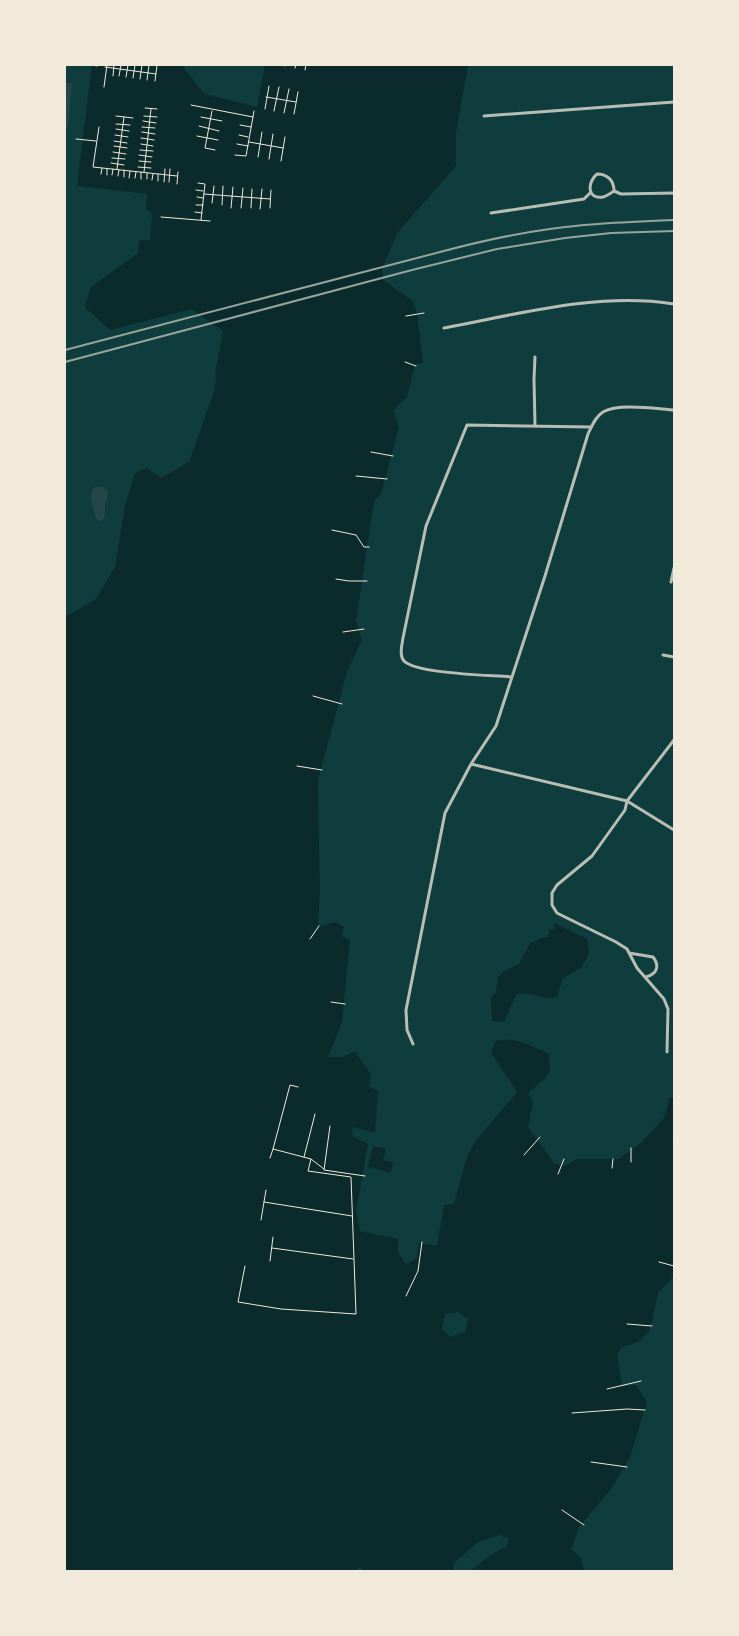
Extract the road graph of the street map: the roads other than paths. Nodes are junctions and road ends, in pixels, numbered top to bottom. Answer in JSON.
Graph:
{"nodes":[{"id":1,"x":674,"y":102,"type":"edge"},
{"id":2,"x":484,"y":116,"type":"dead end"},
{"id":3,"x":614,"y":191,"type":"junction"},
{"id":4,"x":592,"y":192,"type":"junction"},
{"id":5,"x":674,"y":193,"type":"edge"},
{"id":6,"x":491,"y":213,"type":"dead end"},
{"id":7,"x":674,"y":304,"type":"edge"},
{"id":8,"x":444,"y":328,"type":"dead end"},
{"id":9,"x":535,"y":357,"type":"dead end"},
{"id":10,"x":674,"y":410,"type":"edge"},
{"id":11,"x":535,"y":426,"type":"junction"},
{"id":12,"x":591,"y":427,"type":"junction"},
{"id":13,"x":674,"y":568,"type":"edge"},
{"id":14,"x":671,"y":582,"type":"dead end"},
{"id":15,"x":663,"y":655,"type":"dead end"},
{"id":16,"x":674,"y":657,"type":"edge"},
{"id":17,"x":512,"y":677,"type":"junction"},
{"id":18,"x":674,"y":740,"type":"edge"},
{"id":19,"x":471,"y":764,"type":"junction"},
{"id":20,"x":627,"y":801,"type":"junction"},
{"id":21,"x":674,"y":830,"type":"edge"},
{"id":22,"x":628,"y":952,"type":"junction"},
{"id":23,"x":646,"y":977,"type":"junction"},
{"id":24,"x":413,"y":1044,"type":"dead end"},
{"id":25,"x":667,"y":1052,"type":"dead end"}],
"edges":[{"from":1,"to":2,"type":"street"},
{"from":3,"to":4,"type":"street"},
{"from":3,"to":4,"type":"street"},
{"from":3,"to":5,"type":"street"},
{"from":4,"to":6,"type":"street"},
{"from":7,"to":8,"type":"street"},
{"from":9,"to":11,"type":"street"},
{"from":10,"to":12,"type":"street"},
{"from":11,"to":12,"type":"street"},
{"from":11,"to":17,"type":"street"},
{"from":12,"to":17,"type":"street"},
{"from":13,"to":14,"type":"street"},
{"from":15,"to":16,"type":"street"},
{"from":17,"to":19,"type":"street"},
{"from":18,"to":20,"type":"street"},
{"from":19,"to":20,"type":"street"},
{"from":19,"to":24,"type":"street"},
{"from":20,"to":21,"type":"street"},
{"from":20,"to":22,"type":"street"},
{"from":22,"to":23,"type":"street"},
{"from":22,"to":23,"type":"street"},
{"from":23,"to":25,"type":"street"}]}
